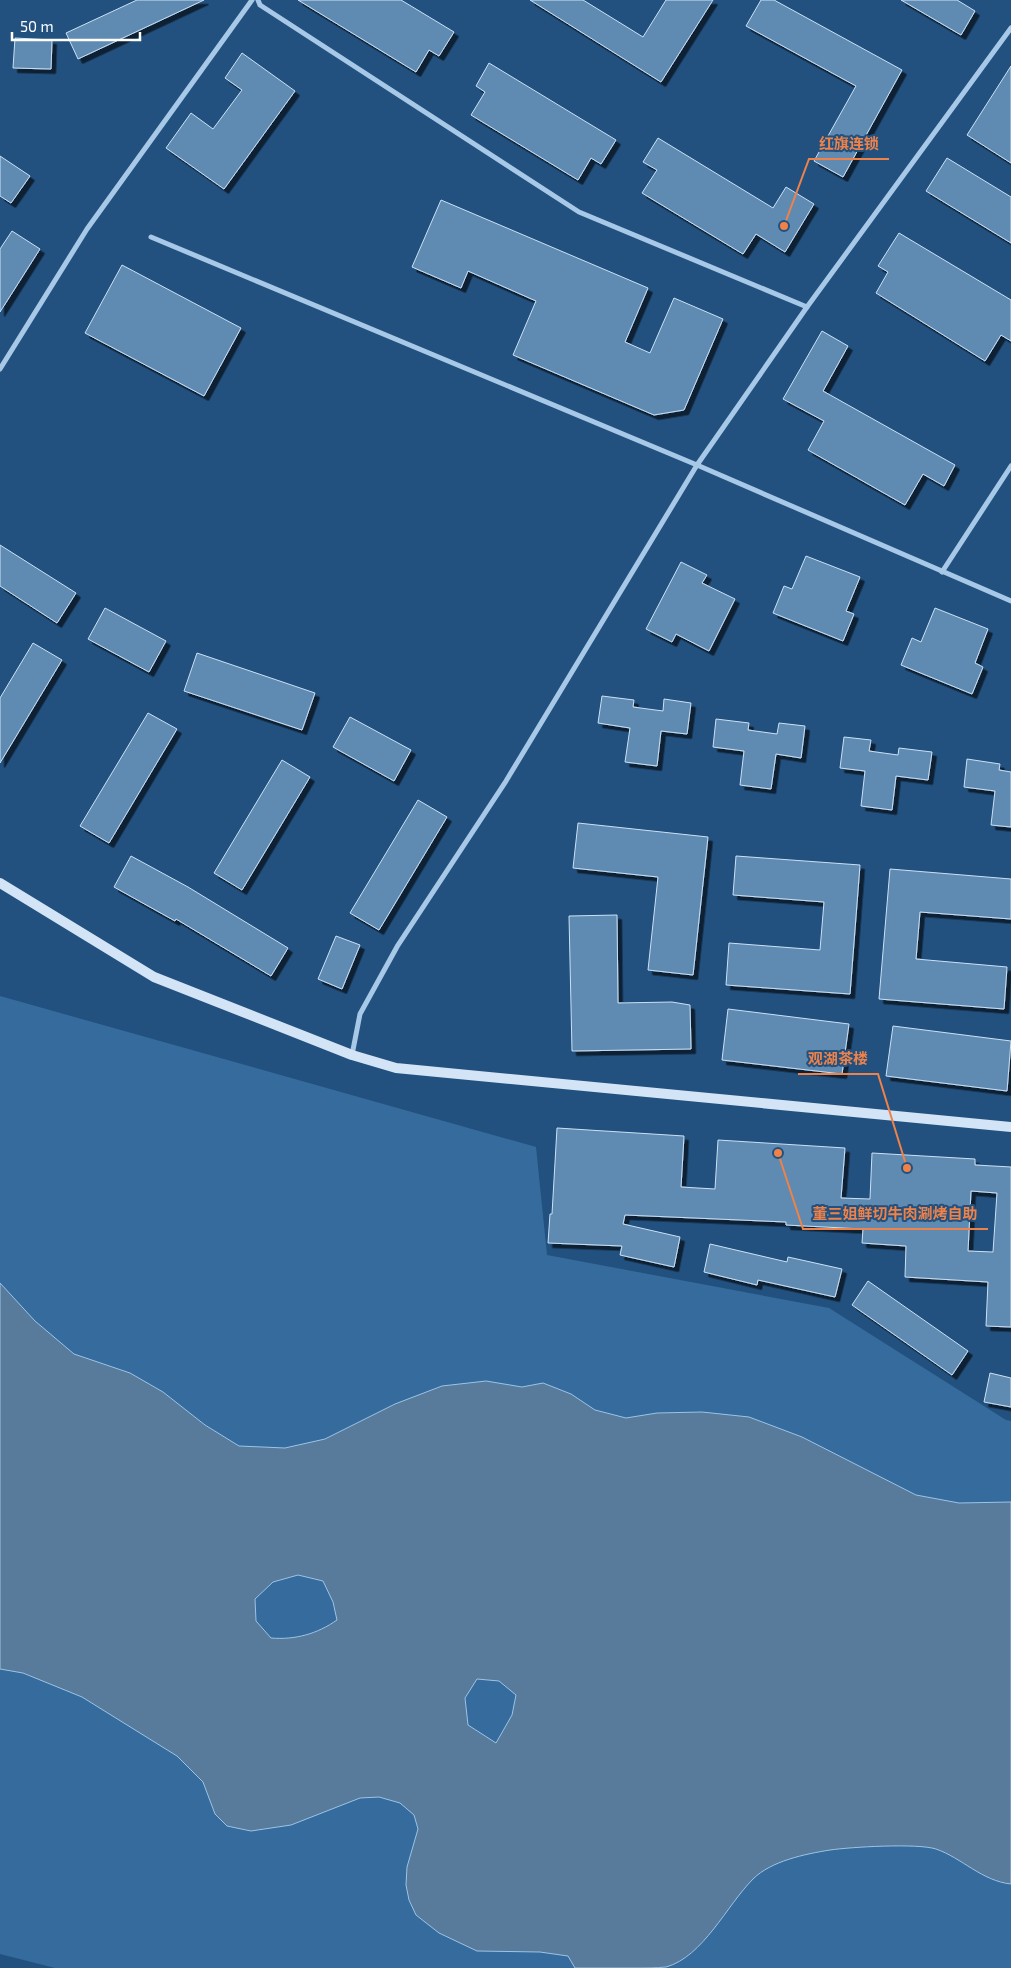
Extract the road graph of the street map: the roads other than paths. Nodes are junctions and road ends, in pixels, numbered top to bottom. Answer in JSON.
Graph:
{"nodes":[{"id":1,"x":252,"y":0,"type":"edge"},
{"id":2,"x":258,"y":0,"type":"edge"},
{"id":3,"x":1011,"y":28,"type":"edge"},
{"id":4,"x":151,"y":237,"type":"dead end"},
{"id":5,"x":807,"y":307,"type":"junction"},
{"id":6,"x":0,"y":369,"type":"edge"},
{"id":7,"x":697,"y":465,"type":"junction"},
{"id":8,"x":1011,"y":466,"type":"edge"},
{"id":9,"x":942,"y":572,"type":"junction"},
{"id":10,"x":1011,"y":600,"type":"edge"},
{"id":11,"x":0,"y":883,"type":"edge"},
{"id":12,"x":352,"y":1055,"type":"junction"},
{"id":13,"x":1011,"y":1127,"type":"edge"}],
"edges":[{"from":1,"to":6,"type":"street"},
{"from":2,"to":5,"type":"street"},
{"from":3,"to":5,"type":"street"},
{"from":4,"to":7,"type":"street"},
{"from":5,"to":7,"type":"street"},
{"from":7,"to":9,"type":"street"},
{"from":7,"to":12,"type":"street"},
{"from":8,"to":9,"type":"street"},
{"from":9,"to":10,"type":"street"},
{"from":11,"to":12,"type":"street"},
{"from":12,"to":13,"type":"street"}]}
